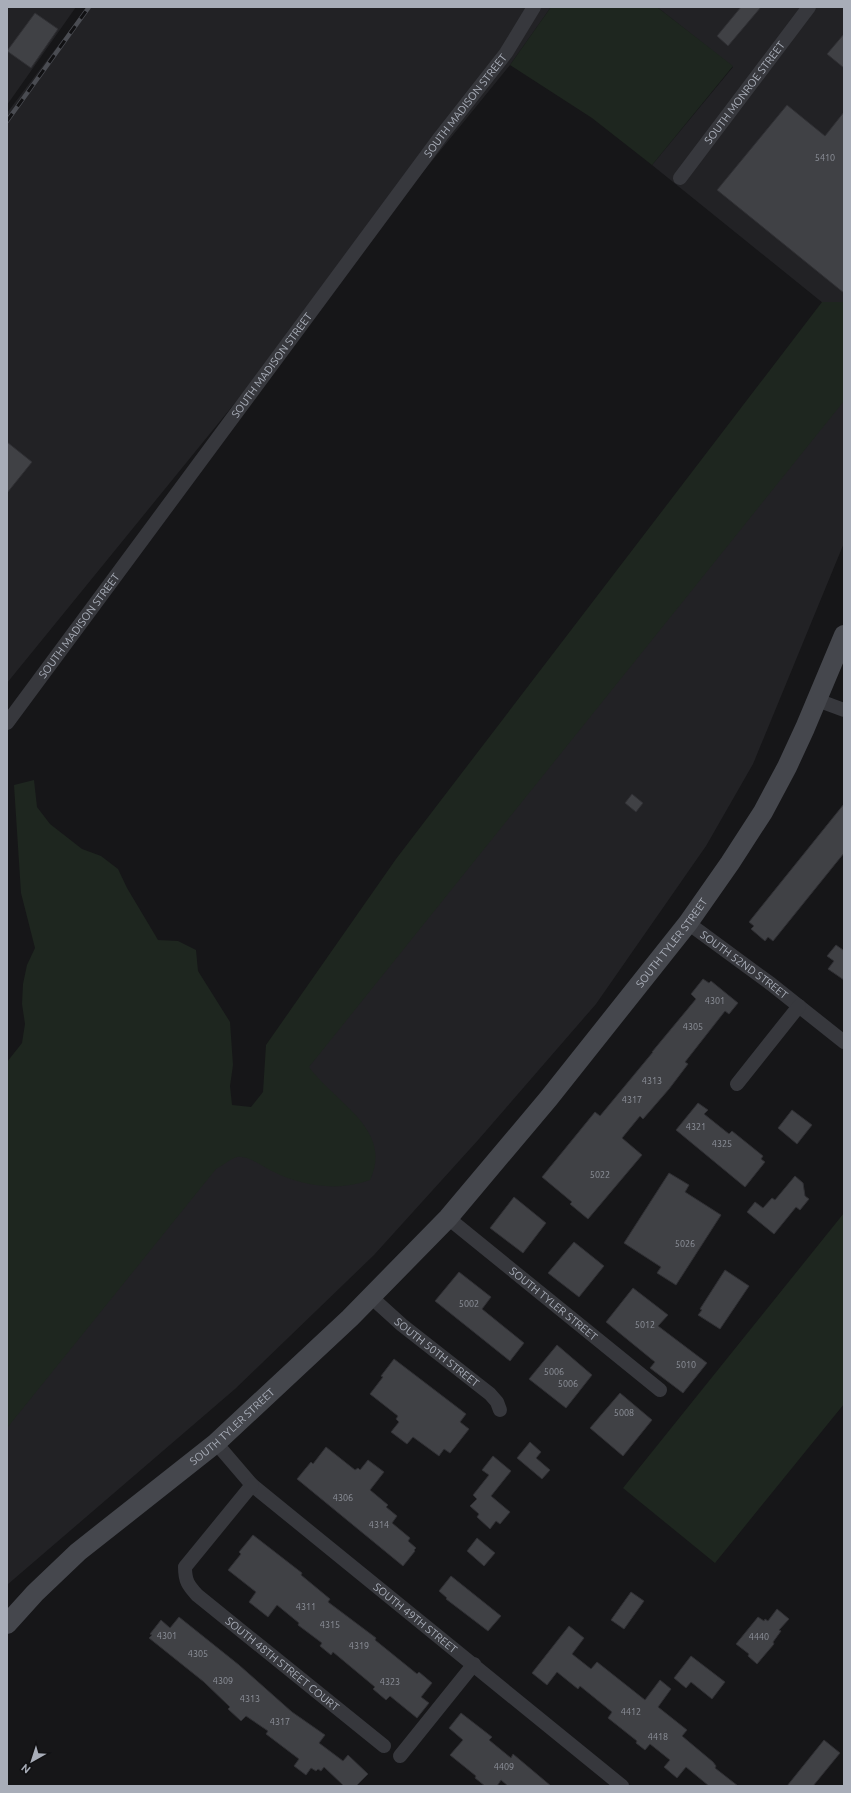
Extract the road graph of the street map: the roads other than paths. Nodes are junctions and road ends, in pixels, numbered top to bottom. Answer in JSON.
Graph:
{"nodes":[{"id":1,"x":534,"y":7,"type":"edge"},
{"id":2,"x":808,"y":7,"type":"edge"},
{"id":3,"x":680,"y":178,"type":"dead end"},
{"id":4,"x":844,"y":635,"type":"edge"},
{"id":5,"x":817,"y":700,"type":"junction"},
{"id":6,"x":844,"y":710,"type":"edge"},
{"id":7,"x":7,"y":723,"type":"edge"},
{"id":8,"x":688,"y":923,"type":"junction"},
{"id":9,"x":799,"y":1006,"type":"junction"},
{"id":10,"x":844,"y":1042,"type":"edge"},
{"id":11,"x":737,"y":1084,"type":"dead end"},
{"id":12,"x":448,"y":1218,"type":"junction"},
{"id":13,"x":371,"y":1297,"type":"junction"},
{"id":14,"x":660,"y":1390,"type":"dead end"},
{"id":15,"x":500,"y":1410,"type":"dead end"},
{"id":16,"x":216,"y":1443,"type":"junction"},
{"id":17,"x":252,"y":1485,"type":"junction"},
{"id":18,"x":7,"y":1624,"type":"edge"},
{"id":19,"x":474,"y":1664,"type":"junction"},
{"id":20,"x":384,"y":1746,"type":"dead end"},
{"id":21,"x":400,"y":1756,"type":"dead end"},
{"id":22,"x":622,"y":1786,"type":"edge"}],
"edges":[{"from":1,"to":7,"type":"street","name":"SOUTH MADISON STREET"},
{"from":2,"to":3,"type":"street","name":"SOUTH MONROE STREET"},
{"from":4,"to":5,"type":"main road","name":"SOUTH TYLER STREET"},
{"from":5,"to":6,"type":"street"},
{"from":5,"to":8,"type":"main road","name":"SOUTH TYLER STREET"},
{"from":8,"to":9,"type":"street","name":"SOUTH 52ND STREET"},
{"from":8,"to":12,"type":"main road","name":"SOUTH TYLER STREET"},
{"from":9,"to":10,"type":"street","name":"SOUTH 52ND STREET"},
{"from":9,"to":11,"type":"street","name":"SOUTH 52ND STREET"},
{"from":12,"to":13,"type":"main road","name":"SOUTH TYLER STREET"},
{"from":12,"to":14,"type":"street","name":"SOUTH TYLER STREET"},
{"from":13,"to":15,"type":"street","name":"SOUTH 50TH STREET"},
{"from":13,"to":16,"type":"main road","name":"SOUTH TYLER STREET"},
{"from":16,"to":17,"type":"street","name":"SOUTH 49TH STREET"},
{"from":16,"to":18,"type":"main road","name":"SOUTH TYLER STREET"},
{"from":17,"to":19,"type":"street","name":"SOUTH 49TH STREET"},
{"from":17,"to":20,"type":"street","name":"SOUTH 48TH STREET COURT"},
{"from":19,"to":21,"type":"street"},
{"from":19,"to":22,"type":"street","name":"SOUTH 49TH STREET"}]}
